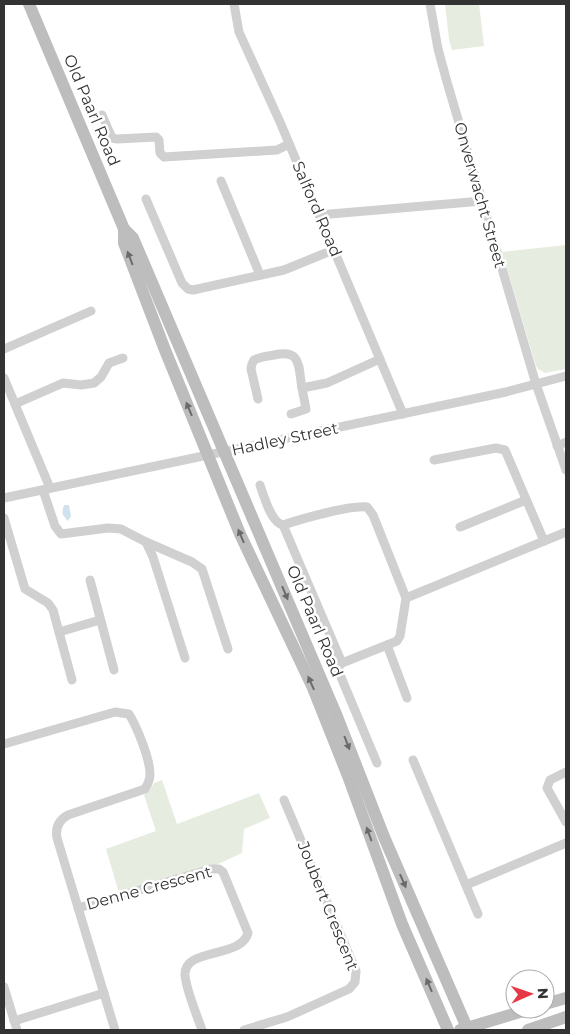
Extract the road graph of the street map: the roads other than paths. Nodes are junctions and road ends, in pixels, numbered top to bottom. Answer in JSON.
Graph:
{"nodes":[{"id":1,"x":29,"y":4,"type":"edge"},
{"id":2,"x":234,"y":4,"type":"edge"},
{"id":3,"x":430,"y":4,"type":"edge"},
{"id":4,"x":102,"y":115,"type":"dead end"},
{"id":5,"x":290,"y":144,"type":"junction"},
{"id":6,"x":221,"y":181,"type":"dead end"},
{"id":7,"x":146,"y":199,"type":"dead end"},
{"id":8,"x":482,"y":201,"type":"junction"},
{"id":9,"x":319,"y":215,"type":"junction"},
{"id":10,"x":124,"y":229,"type":"junction"},
{"id":11,"x":334,"y":250,"type":"junction"},
{"id":12,"x":260,"y":275,"type":"junction"},
{"id":13,"x":91,"y":311,"type":"dead end"},
{"id":14,"x":4,"y":349,"type":"edge"},
{"id":15,"x":123,"y":358,"type":"dead end"},
{"id":16,"x":380,"y":359,"type":"junction"},
{"id":17,"x":566,"y":376,"type":"edge"},
{"id":18,"x":4,"y":378,"type":"edge"},
{"id":19,"x":536,"y":384,"type":"junction"},
{"id":20,"x":302,"y":388,"type":"junction"},
{"id":21,"x":258,"y":400,"type":"dead end"},
{"id":22,"x":15,"y":404,"type":"junction"},
{"id":23,"x":291,"y":414,"type":"dead end"},
{"id":24,"x":403,"y":414,"type":"junction"},
{"id":25,"x":566,"y":442,"type":"edge"},
{"id":26,"x":556,"y":446,"type":"junction"},
{"id":27,"x":224,"y":452,"type":"junction"},
{"id":28,"x":208,"y":454,"type":"junction"},
{"id":29,"x":434,"y":460,"type":"dead end"},
{"id":30,"x":566,"y":470,"type":"edge"},
{"id":31,"x":260,"y":485,"type":"dead end"},
{"id":32,"x":46,"y":489,"type":"junction"},
{"id":33,"x":4,"y":498,"type":"edge"},
{"id":34,"x":526,"y":500,"type":"junction"},
{"id":35,"x":4,"y":518,"type":"edge"},
{"id":36,"x":283,"y":525,"type":"junction"},
{"id":37,"x":460,"y":527,"type":"dead end"},
{"id":38,"x":566,"y":532,"type":"edge"},
{"id":39,"x":544,"y":541,"type":"junction"},
{"id":40,"x":146,"y":542,"type":"junction"},
{"id":41,"x":90,"y":580,"type":"dead end"},
{"id":42,"x":406,"y":598,"type":"junction"},
{"id":43,"x":100,"y":620,"type":"junction"},
{"id":44,"x":59,"y":632,"type":"junction"},
{"id":45,"x":387,"y":645,"type":"junction"},
{"id":46,"x":228,"y":649,"type":"dead end"},
{"id":47,"x":185,"y":658,"type":"dead end"},
{"id":48,"x":342,"y":663,"type":"junction"},
{"id":49,"x":114,"y":670,"type":"dead end"},
{"id":50,"x":72,"y":680,"type":"dead end"},
{"id":51,"x":407,"y":698,"type":"dead end"},
{"id":52,"x":4,"y":744,"type":"edge"},
{"id":53,"x":413,"y":760,"type":"dead end"},
{"id":54,"x":377,"y":763,"type":"dead end"},
{"id":55,"x":566,"y":772,"type":"edge"},
{"id":56,"x":284,"y":800,"type":"dead end"},
{"id":57,"x":566,"y":822,"type":"edge"},
{"id":58,"x":566,"y":843,"type":"edge"},
{"id":59,"x":466,"y":885,"type":"junction"},
{"id":60,"x":78,"y":908,"type":"junction"},
{"id":61,"x":478,"y":914,"type":"dead end"},
{"id":62,"x":4,"y":987,"type":"edge"},
{"id":63,"x":104,"y":993,"type":"junction"},
{"id":64,"x":505,"y":1017,"type":"edge"},
{"id":65,"x":566,"y":1017,"type":"edge"},
{"id":66,"x":14,"y":1021,"type":"junction"},
{"id":67,"x":16,"y":1030,"type":"edge"},
{"id":68,"x":115,"y":1030,"type":"edge"},
{"id":69,"x":202,"y":1030,"type":"edge"},
{"id":70,"x":244,"y":1030,"type":"edge"},
{"id":71,"x":448,"y":1030,"type":"edge"},
{"id":72,"x":465,"y":1030,"type":"edge"},
{"id":73,"x":528,"y":1030,"type":"edge"}],
"edges":[{"from":1,"to":10,"type":"main road","name":"Old Paarl Road"},
{"from":2,"to":5,"type":"street","name":"Salford Road"},
{"from":3,"to":8,"type":"street","name":"Onverwacht Street"},
{"from":4,"to":5,"type":"street"},
{"from":5,"to":9,"type":"street","name":"Salford Road"},
{"from":6,"to":12,"type":"street"},
{"from":7,"to":12,"type":"street"},
{"from":8,"to":9,"type":"street"},
{"from":8,"to":19,"type":"street","name":"Onverwacht Street"},
{"from":9,"to":11,"type":"street","name":"Salford Road"},
{"from":10,"to":27,"type":"main road","name":"Old Paarl Road"},
{"from":28,"to":10,"type":"main road","name":"Old Paarl Road","one_way":true},
{"from":11,"to":12,"type":"street"},
{"from":11,"to":16,"type":"street","name":"Salford Road"},
{"from":13,"to":14,"type":"street"},
{"from":15,"to":22,"type":"street"},
{"from":16,"to":20,"type":"street"},
{"from":16,"to":24,"type":"street","name":"Salford Road"},
{"from":17,"to":19,"type":"street","name":"Hadley Street"},
{"from":18,"to":22,"type":"street"},
{"from":19,"to":24,"type":"street","name":"Hadley Street"},
{"from":19,"to":26,"type":"street","name":"Onverwacht Street"},
{"from":20,"to":21,"type":"street"},
{"from":20,"to":23,"type":"street"},
{"from":22,"to":32,"type":"street"},
{"from":24,"to":27,"type":"street","name":"Hadley Street"},
{"from":25,"to":26,"type":"street"},
{"from":26,"to":30,"type":"street","name":"Onverwacht Street"},
{"from":27,"to":28,"type":"street","name":"Hadley Street"},
{"from":27,"to":72,"type":"main road","name":"Old Paarl Road","one_way":true},
{"from":28,"to":32,"type":"street","name":"Hadley Street"},
{"from":71,"to":28,"type":"main road","name":"Old Paarl Road","one_way":true},
{"from":29,"to":34,"type":"street"},
{"from":31,"to":36,"type":"street"},
{"from":32,"to":33,"type":"street","name":"Hadley Street"},
{"from":32,"to":40,"type":"street"},
{"from":34,"to":37,"type":"street"},
{"from":34,"to":39,"type":"street"},
{"from":35,"to":44,"type":"street"},
{"from":36,"to":42,"type":"street"},
{"from":36,"to":48,"type":"street"},
{"from":38,"to":39,"type":"street"},
{"from":39,"to":42,"type":"street"},
{"from":40,"to":46,"type":"street"},
{"from":40,"to":47,"type":"street"},
{"from":41,"to":43,"type":"street"},
{"from":42,"to":45,"type":"street"},
{"from":43,"to":44,"type":"street"},
{"from":43,"to":49,"type":"street"},
{"from":44,"to":50,"type":"street"},
{"from":45,"to":48,"type":"street"},
{"from":45,"to":51,"type":"street"},
{"from":48,"to":54,"type":"street"},
{"from":52,"to":60,"type":"street"},
{"from":53,"to":59,"type":"street"},
{"from":55,"to":57,"type":"street"},
{"from":56,"to":70,"type":"street","name":"Joubert Crescent"},
{"from":58,"to":59,"type":"street"},
{"from":59,"to":61,"type":"street"},
{"from":60,"to":63,"type":"street"},
{"from":60,"to":69,"type":"street","name":"Denne Crescent"},
{"from":62,"to":66,"type":"street"},
{"from":63,"to":66,"type":"street"},
{"from":63,"to":68,"type":"street"},
{"from":64,"to":72,"type":"main road"},
{"from":65,"to":73,"type":"main road"},
{"from":66,"to":67,"type":"street"}]}
